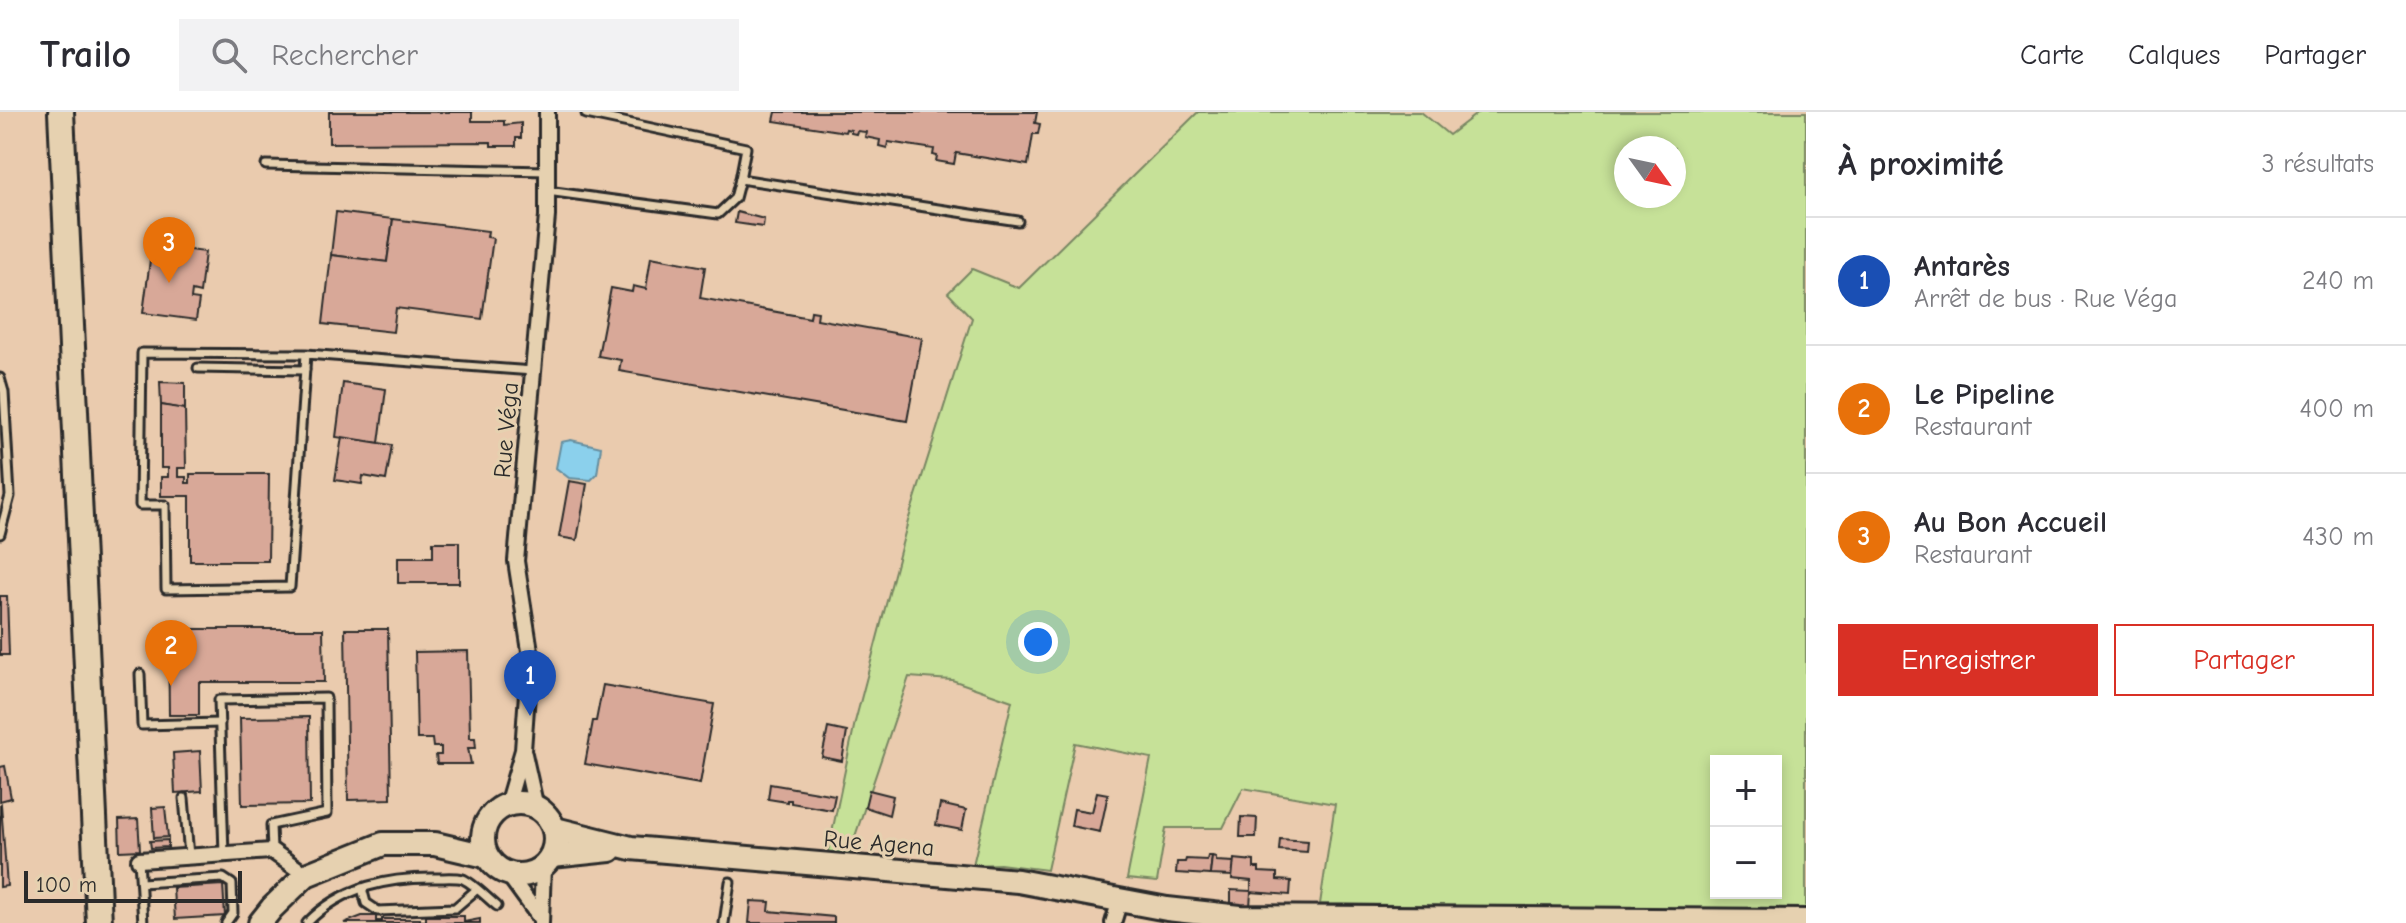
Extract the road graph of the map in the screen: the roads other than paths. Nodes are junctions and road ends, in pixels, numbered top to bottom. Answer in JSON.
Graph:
{"nodes":[{"id":1,"x":61,"y":112,"type":"edge"},
{"id":2,"x":547,"y":112,"type":"edge"},
{"id":3,"x":586,"y":114,"type":"edge"},
{"id":4,"x":266,"y":165,"type":"dead end"},
{"id":5,"x":547,"y":171,"type":"junction"},
{"id":6,"x":740,"y":179,"type":"junction"},
{"id":7,"x":547,"y":191,"type":"junction"},
{"id":8,"x":1018,"y":221,"type":"dead end"},
{"id":9,"x":306,"y":354,"type":"junction"},
{"id":10,"x":198,"y":368,"type":"dead end"},
{"id":11,"x":305,"y":370,"type":"junction"},
{"id":12,"x":533,"y":371,"type":"junction"},
{"id":13,"x":0,"y":378,"type":"edge"},
{"id":14,"x":0,"y":534,"type":"edge"},
{"id":15,"x":140,"y":674,"type":"dead end"},
{"id":16,"x":220,"y":723,"type":"junction"},
{"id":17,"x":523,"y":750,"type":"junction"},
{"id":18,"x":184,"y":798,"type":"dead end"},
{"id":19,"x":507,"y":805,"type":"junction"},
{"id":20,"x":536,"y":808,"type":"junction"},
{"id":21,"x":485,"y":823,"type":"junction"},
{"id":22,"x":555,"y":829,"type":"junction"},
{"id":23,"x":435,"y":844,"type":"junction"},
{"id":24,"x":631,"y":848,"type":"junction"},
{"id":25,"x":272,"y":851,"type":"junction"},
{"id":26,"x":224,"y":854,"type":"junction"},
{"id":27,"x":486,"y":856,"type":"junction"},
{"id":28,"x":189,"y":857,"type":"junction"},
{"id":29,"x":139,"y":860,"type":"joint"},
{"id":30,"x":548,"y":861,"type":"junction"},
{"id":31,"x":508,"y":874,"type":"junction"},
{"id":32,"x":306,"y":875,"type":"junction"},
{"id":33,"x":730,"y":882,"type":"dead end"},
{"id":34,"x":141,"y":883,"type":"junction"},
{"id":35,"x":362,"y":888,"type":"junction"},
{"id":36,"x":476,"y":890,"type":"junction"},
{"id":37,"x":1120,"y":900,"type":"junction"},
{"id":38,"x":497,"y":906,"type":"dead end"},
{"id":39,"x":98,"y":918,"type":"edge"},
{"id":40,"x":541,"y":921,"type":"edge"},
{"id":41,"x":1806,"y":921,"type":"edge"},
{"id":42,"x":143,"y":923,"type":"edge"},
{"id":43,"x":226,"y":923,"type":"edge"},
{"id":44,"x":260,"y":923,"type":"edge"},
{"id":45,"x":307,"y":923,"type":"edge"},
{"id":46,"x":724,"y":923,"type":"edge"},
{"id":47,"x":1113,"y":923,"type":"edge"}],
"edges":[{"from":1,"to":39,"type":"main road"},
{"from":2,"to":5,"type":"street","name":"Rue Véga"},
{"from":3,"to":6,"type":"lane"},
{"from":4,"to":5,"type":"lane"},
{"from":5,"to":7,"type":"street","name":"Rue Véga"},
{"from":6,"to":7,"type":"lane"},
{"from":6,"to":8,"type":"lane"},
{"from":7,"to":12,"type":"street","name":"Rue Véga"},
{"from":9,"to":11,"type":"lane"},
{"from":9,"to":11,"type":"lane"},
{"from":9,"to":12,"type":"lane"},
{"from":10,"to":11,"type":"lane"},
{"from":12,"to":17,"type":"street","name":"Rue Véga"},
{"from":13,"to":14,"type":"lane"},
{"from":15,"to":16,"type":"lane"},
{"from":16,"to":25,"type":"lane"},
{"from":16,"to":26,"type":"lane"},
{"from":17,"to":19,"type":"street","name":"Rue Véga"},
{"from":17,"to":20,"type":"street","name":"Rue Véga"},
{"from":18,"to":28,"type":"lane"},
{"from":19,"to":20,"type":"main road"},
{"from":19,"to":21,"type":"main road"},
{"from":20,"to":22,"type":"main road"},
{"from":21,"to":23,"type":"main road"},
{"from":21,"to":27,"type":"main road"},
{"from":22,"to":24,"type":"main road","name":"Rue Agena"},
{"from":22,"to":30,"type":"main road"},
{"from":23,"to":27,"type":"main road"},
{"from":23,"to":32,"type":"main road"},
{"from":24,"to":30,"type":"main road","name":"Rue Agena"},
{"from":24,"to":37,"type":"main road","name":"Rue Agena"},
{"from":25,"to":26,"type":"street"},
{"from":25,"to":32,"type":"street"},
{"from":26,"to":28,"type":"street"},
{"from":27,"to":31,"type":"main road"},
{"from":28,"to":29,"type":"street"},
{"from":29,"to":34,"type":"lane"},
{"from":30,"to":31,"type":"main road"},
{"from":30,"to":40,"type":"street"},
{"from":31,"to":40,"type":"street"},
{"from":32,"to":44,"type":"main road"},
{"from":33,"to":46,"type":"lane"},
{"from":34,"to":42,"type":"lane"},
{"from":34,"to":43,"type":"lane"},
{"from":35,"to":36,"type":"lane"},
{"from":35,"to":36,"type":"lane"},
{"from":35,"to":45,"type":"lane"},
{"from":36,"to":38,"type":"lane"},
{"from":37,"to":41,"type":"main road","name":"Rue Agena"},
{"from":37,"to":47,"type":"street"}]}
